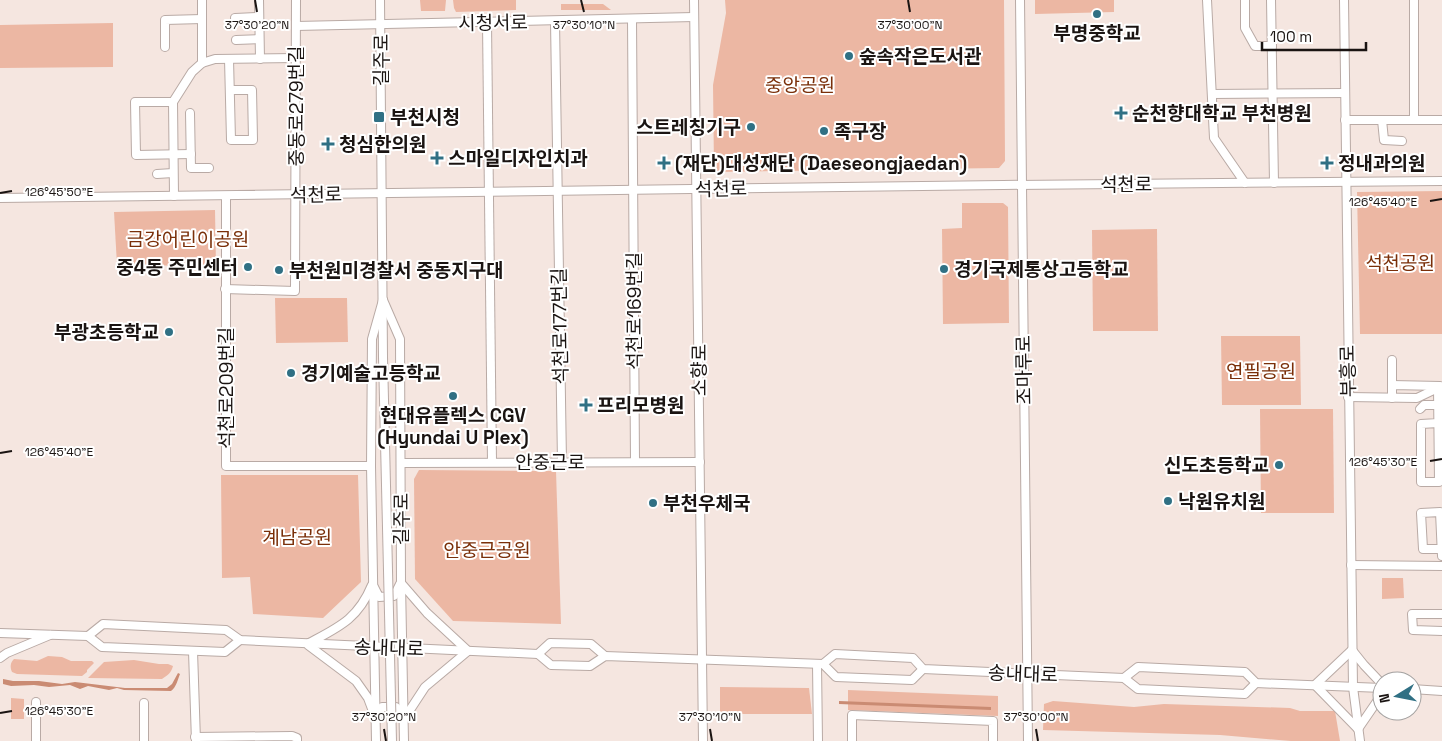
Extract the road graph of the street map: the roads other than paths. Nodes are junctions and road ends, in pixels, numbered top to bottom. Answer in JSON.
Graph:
{"nodes":[{"id":1,"x":202,"y":0,"type":"edge"},
{"id":2,"x":259,"y":0,"type":"edge"},
{"id":3,"x":296,"y":0,"type":"edge"},
{"id":4,"x":380,"y":0,"type":"edge"},
{"id":5,"x":694,"y":0,"type":"edge"},
{"id":6,"x":1020,"y":0,"type":"edge"},
{"id":7,"x":1207,"y":0,"type":"edge"},
{"id":8,"x":1245,"y":0,"type":"edge"},
{"id":9,"x":1271,"y":0,"type":"edge"},
{"id":10,"x":1344,"y":0,"type":"edge"},
{"id":11,"x":1414,"y":0,"type":"edge"},
{"id":12,"x":236,"y":18,"type":"dead end"},
{"id":13,"x":259,"y":18,"type":"junction"},
{"id":14,"x":694,"y":18,"type":"junction"},
{"id":15,"x":632,"y":19,"type":"junction"},
{"id":16,"x":202,"y":20,"type":"junction"},
{"id":17,"x":555,"y":21,"type":"junction"},
{"id":18,"x":487,"y":23,"type":"junction"},
{"id":19,"x":381,"y":25,"type":"junction"},
{"id":20,"x":296,"y":26,"type":"junction"},
{"id":21,"x":236,"y":40,"type":"dead end"},
{"id":22,"x":259,"y":40,"type":"junction"},
{"id":23,"x":1272,"y":46,"type":"junction"},
{"id":24,"x":165,"y":47,"type":"dead end"},
{"id":25,"x":296,"y":58,"type":"junction"},
{"id":26,"x":229,"y":59,"type":"junction"},
{"id":27,"x":260,"y":59,"type":"junction"},
{"id":28,"x":202,"y":63,"type":"junction"},
{"id":29,"x":230,"y":90,"type":"junction"},
{"id":30,"x":1345,"y":93,"type":"junction"},
{"id":31,"x":1212,"y":94,"type":"junction"},
{"id":32,"x":1272,"y":94,"type":"junction"},
{"id":33,"x":173,"y":102,"type":"junction"},
{"id":34,"x":190,"y":113,"type":"dead end"},
{"id":35,"x":1414,"y":119,"type":"junction"},
{"id":36,"x":1345,"y":120,"type":"junction"},
{"id":37,"x":1382,"y":120,"type":"junction"},
{"id":38,"x":1442,"y":120,"type":"edge"},
{"id":39,"x":1402,"y":141,"type":"dead end"},
{"id":40,"x":173,"y":154,"type":"junction"},
{"id":41,"x":191,"y":154,"type":"junction"},
{"id":42,"x":208,"y":168,"type":"dead end"},
{"id":43,"x":173,"y":173,"type":"junction"},
{"id":44,"x":157,"y":174,"type":"dead end"},
{"id":45,"x":1442,"y":181,"type":"edge"},
{"id":46,"x":1345,"y":182,"type":"junction"},
{"id":47,"x":1245,"y":183,"type":"junction"},
{"id":48,"x":1274,"y":183,"type":"junction"},
{"id":49,"x":1023,"y":185,"type":"junction"},
{"id":50,"x":696,"y":189,"type":"junction"},
{"id":51,"x":634,"y":190,"type":"junction"},
{"id":52,"x":558,"y":191,"type":"junction"},
{"id":53,"x":489,"y":192,"type":"junction"},
{"id":54,"x":382,"y":194,"type":"junction"},
{"id":55,"x":296,"y":195,"type":"junction"},
{"id":56,"x":174,"y":196,"type":"junction"},
{"id":57,"x":226,"y":196,"type":"junction"},
{"id":58,"x":0,"y":198,"type":"edge"},
{"id":59,"x":225,"y":289,"type":"junction"},
{"id":60,"x":383,"y":300,"type":"junction"},
{"id":61,"x":1392,"y":360,"type":"dead end"},
{"id":62,"x":1392,"y":386,"type":"junction"},
{"id":63,"x":1438,"y":388,"type":"junction"},
{"id":64,"x":1348,"y":397,"type":"junction"},
{"id":65,"x":1392,"y":398,"type":"junction"},
{"id":66,"x":1438,"y":405,"type":"junction"},
{"id":67,"x":1420,"y":409,"type":"dead end"},
{"id":68,"x":1438,"y":423,"type":"junction"},
{"id":69,"x":492,"y":462,"type":"junction"},
{"id":70,"x":562,"y":462,"type":"junction"},
{"id":71,"x":635,"y":462,"type":"junction"},
{"id":72,"x":700,"y":462,"type":"junction"},
{"id":73,"x":401,"y":463,"type":"junction"},
{"id":74,"x":371,"y":466,"type":"junction"},
{"id":75,"x":1442,"y":549,"type":"edge"},
{"id":76,"x":1442,"y":556,"type":"edge"},
{"id":77,"x":1351,"y":565,"type":"junction"},
{"id":78,"x":1442,"y":566,"type":"edge"},
{"id":79,"x":401,"y":582,"type":"junction"},
{"id":80,"x":373,"y":583,"type":"junction"},
{"id":81,"x":1442,"y":614,"type":"edge"},
{"id":82,"x":1442,"y":631,"type":"edge"},
{"id":83,"x":0,"y":632,"type":"edge"},
{"id":84,"x":53,"y":634,"type":"junction"},
{"id":85,"x":88,"y":636,"type":"junction"},
{"id":86,"x":240,"y":640,"type":"junction"},
{"id":87,"x":307,"y":644,"type":"junction"},
{"id":88,"x":374,"y":647,"type":"junction"},
{"id":89,"x":402,"y":648,"type":"junction"},
{"id":90,"x":193,"y":650,"type":"junction"},
{"id":91,"x":1352,"y":650,"type":"junction"},
{"id":92,"x":468,"y":651,"type":"junction"},
{"id":93,"x":538,"y":654,"type":"junction"},
{"id":94,"x":605,"y":656,"type":"junction"},
{"id":95,"x":0,"y":658,"type":"edge"},
{"id":96,"x":702,"y":660,"type":"junction"},
{"id":97,"x":820,"y":664,"type":"junction"},
{"id":98,"x":923,"y":670,"type":"junction"},
{"id":99,"x":1372,"y":673,"type":"edge"},
{"id":100,"x":1028,"y":675,"type":"junction"},
{"id":101,"x":1124,"y":678,"type":"junction"},
{"id":102,"x":1256,"y":683,"type":"junction"},
{"id":103,"x":1315,"y":685,"type":"junction"},
{"id":104,"x":1353,"y":687,"type":"junction"},
{"id":105,"x":1372,"y":688,"type":"edge"},
{"id":106,"x":1422,"y":690,"type":"edge"},
{"id":107,"x":1442,"y":691,"type":"edge"},
{"id":108,"x":36,"y":702,"type":"dead end"},
{"id":109,"x":144,"y":703,"type":"dead end"},
{"id":110,"x":1372,"y":709,"type":"edge"},
{"id":111,"x":404,"y":719,"type":"junction"},
{"id":112,"x":376,"y":721,"type":"junction"},
{"id":113,"x":1358,"y":729,"type":"junction"},
{"id":114,"x":195,"y":739,"type":"edge"},
{"id":115,"x":36,"y":741,"type":"edge"},
{"id":116,"x":144,"y":741,"type":"edge"},
{"id":117,"x":298,"y":741,"type":"edge"},
{"id":118,"x":376,"y":741,"type":"edge"},
{"id":119,"x":392,"y":741,"type":"edge"},
{"id":120,"x":404,"y":741,"type":"edge"},
{"id":121,"x":703,"y":741,"type":"edge"},
{"id":122,"x":818,"y":741,"type":"edge"},
{"id":123,"x":852,"y":741,"type":"edge"},
{"id":124,"x":993,"y":741,"type":"edge"},
{"id":125,"x":1028,"y":741,"type":"edge"},
{"id":126,"x":1360,"y":741,"type":"edge"}],
"edges":[{"from":1,"to":16,"type":"street"},
{"from":2,"to":13,"type":"street"},
{"from":3,"to":20,"type":"street","name":"중동로279번길"},
{"from":4,"to":19,"type":"street","name":"길주로"},
{"from":5,"to":14,"type":"street","name":"소향로"},
{"from":6,"to":49,"type":"street","name":"조마루로"},
{"from":7,"to":31,"type":"street"},
{"from":8,"to":23,"type":"street"},
{"from":9,"to":23,"type":"street"},
{"from":10,"to":30,"type":"street","name":"부흥로"},
{"from":11,"to":35,"type":"street"},
{"from":12,"to":13,"type":"street"},
{"from":13,"to":22,"type":"street"},
{"from":14,"to":15,"type":"street","name":"시청서로"},
{"from":14,"to":50,"type":"street","name":"소향로"},
{"from":15,"to":17,"type":"street","name":"시청서로"},
{"from":15,"to":51,"type":"street","name":"석천로169번길"},
{"from":16,"to":24,"type":"street"},
{"from":16,"to":28,"type":"street"},
{"from":17,"to":18,"type":"street","name":"시청서로"},
{"from":17,"to":52,"type":"street","name":"석천로177번길"},
{"from":18,"to":19,"type":"street","name":"시청서로"},
{"from":18,"to":53,"type":"street"},
{"from":19,"to":20,"type":"street","name":"시청서로"},
{"from":19,"to":54,"type":"street","name":"길주로"},
{"from":20,"to":25,"type":"street","name":"중동로279번길"},
{"from":21,"to":22,"type":"street"},
{"from":22,"to":27,"type":"street"},
{"from":23,"to":32,"type":"street"},
{"from":25,"to":27,"type":"street"},
{"from":25,"to":55,"type":"street","name":"중동로279번길"},
{"from":26,"to":27,"type":"street"},
{"from":26,"to":28,"type":"street"},
{"from":26,"to":29,"type":"street"},
{"from":28,"to":33,"type":"street"},
{"from":29,"to":29,"type":"street"},
{"from":30,"to":32,"type":"street"},
{"from":30,"to":36,"type":"street","name":"부흥로"},
{"from":31,"to":32,"type":"street"},
{"from":31,"to":47,"type":"street"},
{"from":32,"to":48,"type":"street"},
{"from":33,"to":40,"type":"street"},
{"from":33,"to":40,"type":"street"},
{"from":34,"to":41,"type":"street"},
{"from":35,"to":37,"type":"street"},
{"from":35,"to":38,"type":"street"},
{"from":36,"to":37,"type":"street"},
{"from":36,"to":46,"type":"street","name":"부흥로"},
{"from":37,"to":39,"type":"street"},
{"from":40,"to":41,"type":"street"},
{"from":40,"to":43,"type":"street"},
{"from":41,"to":42,"type":"street"},
{"from":43,"to":44,"type":"street"},
{"from":43,"to":56,"type":"street"},
{"from":45,"to":46,"type":"street","name":"석천로"},
{"from":46,"to":48,"type":"street","name":"석천로"},
{"from":46,"to":64,"type":"street","name":"부흥로"},
{"from":47,"to":48,"type":"street","name":"석천로"},
{"from":47,"to":49,"type":"street","name":"석천로"},
{"from":49,"to":50,"type":"street","name":"석천로"},
{"from":49,"to":100,"type":"street","name":"조마루로"},
{"from":50,"to":51,"type":"street","name":"석천로"},
{"from":50,"to":72,"type":"street","name":"소향로"},
{"from":51,"to":52,"type":"street","name":"석천로"},
{"from":51,"to":71,"type":"street","name":"석천로169번길"},
{"from":52,"to":53,"type":"street","name":"석천로"},
{"from":52,"to":70,"type":"street","name":"석천로177번길"},
{"from":53,"to":54,"type":"street","name":"석천로"},
{"from":53,"to":69,"type":"street"},
{"from":54,"to":55,"type":"street","name":"석천로"},
{"from":54,"to":60,"type":"street","name":"길주로"},
{"from":55,"to":57,"type":"street","name":"석천로"},
{"from":55,"to":59,"type":"street","name":"중동로279번길"},
{"from":56,"to":57,"type":"street","name":"석천로"},
{"from":56,"to":58,"type":"street","name":"석천로"},
{"from":57,"to":59,"type":"street","name":"석천로209번길"},
{"from":59,"to":74,"type":"street","name":"석천로209번길"},
{"from":60,"to":73,"type":"street","name":"길주로"},
{"from":60,"to":74,"type":"street","name":"길주로"},
{"from":60,"to":119,"type":"street","name":"길주로","bridge":true},
{"from":61,"to":62,"type":"street"},
{"from":62,"to":63,"type":"street"},
{"from":62,"to":65,"type":"street"},
{"from":63,"to":65,"type":"street"},
{"from":63,"to":66,"type":"street"},
{"from":64,"to":65,"type":"street"},
{"from":64,"to":77,"type":"street","name":"부흥로"},
{"from":66,"to":67,"type":"street"},
{"from":66,"to":68,"type":"street"},
{"from":68,"to":68,"type":"street"},
{"from":69,"to":70,"type":"street","name":"안중근로"},
{"from":69,"to":73,"type":"street","name":"안중근로"},
{"from":70,"to":71,"type":"street","name":"안중근로"},
{"from":71,"to":72,"type":"street","name":"안중근로"},
{"from":72,"to":96,"type":"street","name":"소향로"},
{"from":73,"to":79,"type":"street","name":"길주로"},
{"from":74,"to":80,"type":"street","name":"길주로"},
{"from":75,"to":75,"type":"street"},
{"from":75,"to":76,"type":"street"},
{"from":77,"to":78,"type":"street"},
{"from":77,"to":91,"type":"street","name":"부흥로"},
{"from":79,"to":80,"type":"street"},
{"from":79,"to":89,"type":"street","name":"길주로"},
{"from":79,"to":92,"type":"street"},
{"from":80,"to":87,"type":"street"},
{"from":80,"to":88,"type":"street","name":"길주로"},
{"from":81,"to":82,"type":"street"},
{"from":83,"to":84,"type":"street"},
{"from":84,"to":85,"type":"street"},
{"from":84,"to":95,"type":"street"},
{"from":85,"to":86,"type":"street","name":"송내대로"},
{"from":85,"to":90,"type":"street"},
{"from":86,"to":87,"type":"street","name":"송내대로"},
{"from":86,"to":90,"type":"street"},
{"from":87,"to":88,"type":"street","name":"송내대로"},
{"from":87,"to":112,"type":"street"},
{"from":88,"to":89,"type":"street","name":"송내대로"},
{"from":88,"to":112,"type":"street","name":"길주로"},
{"from":89,"to":92,"type":"street","name":"송내대로"},
{"from":89,"to":111,"type":"street","name":"길주로"},
{"from":90,"to":114,"type":"street"},
{"from":91,"to":99,"type":"street"},
{"from":91,"to":103,"type":"street"},
{"from":91,"to":104,"type":"street","name":"부흥로"},
{"from":92,"to":93,"type":"street","name":"송내대로"},
{"from":92,"to":111,"type":"street"},
{"from":93,"to":94,"type":"street","name":"송내대로"},
{"from":93,"to":94,"type":"street","name":"송내대로"},
{"from":94,"to":96,"type":"street","name":"송내대로"},
{"from":96,"to":97,"type":"street","name":"송내대로"},
{"from":96,"to":121,"type":"street","name":"소향로"},
{"from":97,"to":98,"type":"street","name":"송내대로"},
{"from":97,"to":98,"type":"street","name":"송내대로"},
{"from":97,"to":122,"type":"street"},
{"from":98,"to":100,"type":"street","name":"송내대로"},
{"from":100,"to":101,"type":"street","name":"송내대로"},
{"from":100,"to":125,"type":"street","name":"조마루로"},
{"from":101,"to":102,"type":"street","name":"송내대로"},
{"from":101,"to":102,"type":"street","name":"송내대로"},
{"from":102,"to":103,"type":"street","name":"송내대로"},
{"from":103,"to":104,"type":"street","name":"송내대로"},
{"from":103,"to":113,"type":"street"},
{"from":104,"to":105,"type":"street","name":"송내대로"},
{"from":104,"to":113,"type":"street","name":"부흥로"},
{"from":106,"to":107,"type":"street"},
{"from":108,"to":115,"type":"street"},
{"from":109,"to":116,"type":"street"},
{"from":110,"to":113,"type":"street"},
{"from":111,"to":112,"type":"street"},
{"from":111,"to":120,"type":"street","name":"길주로"},
{"from":112,"to":118,"type":"street","name":"길주로"},
{"from":113,"to":126,"type":"street","name":"부흥로"},
{"from":114,"to":117,"type":"street"},
{"from":123,"to":124,"type":"street"}]}
